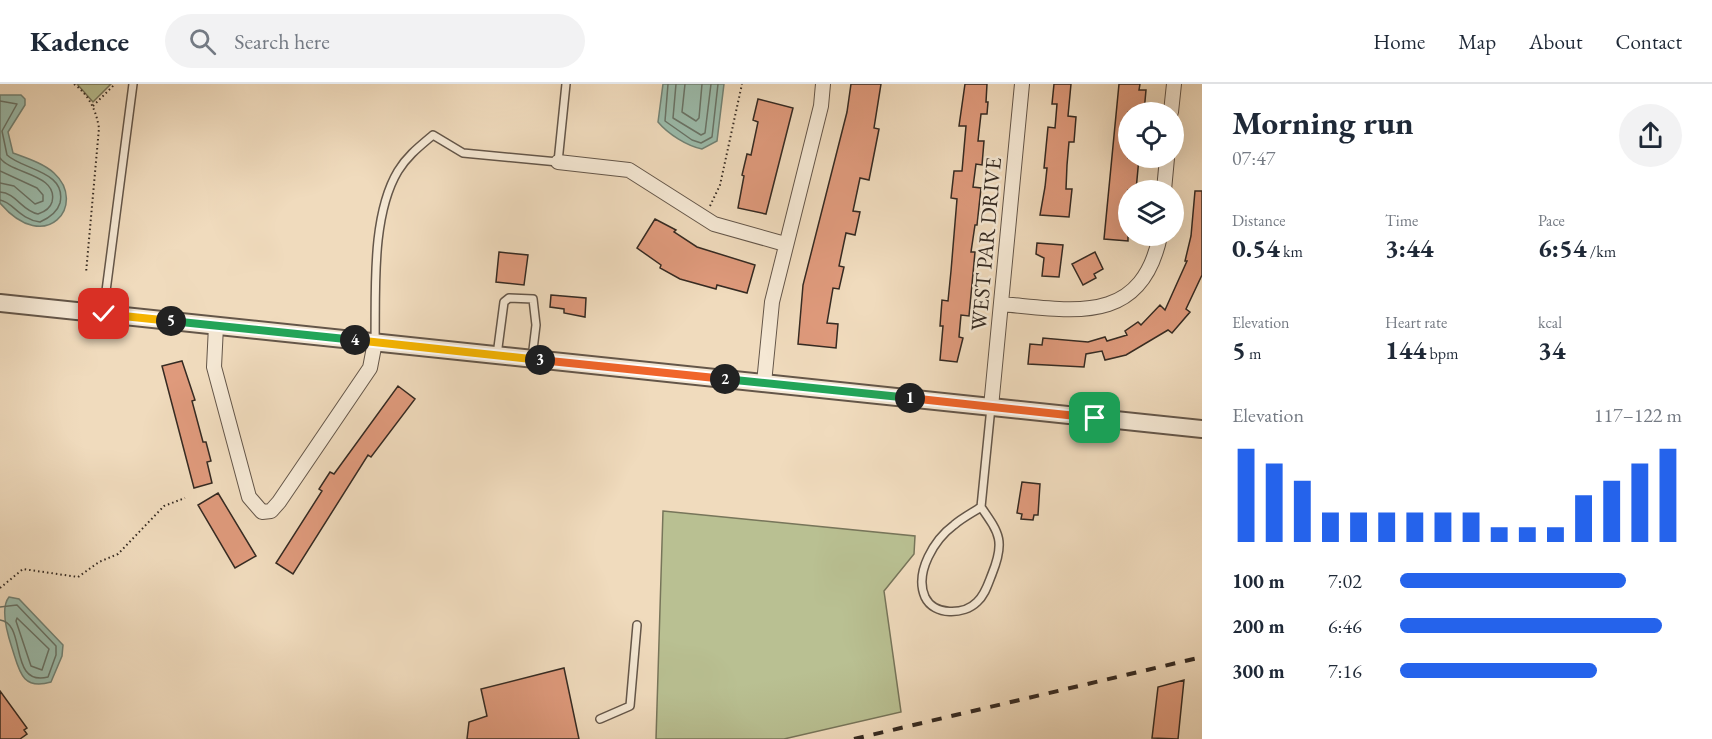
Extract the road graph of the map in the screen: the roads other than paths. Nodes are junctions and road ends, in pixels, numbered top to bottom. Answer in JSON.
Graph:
{"nodes":[{"id":1,"x":134,"y":84,"type":"edge"},
{"id":2,"x":566,"y":84,"type":"edge"},
{"id":3,"x":823,"y":84,"type":"edge"},
{"id":4,"x":1022,"y":84,"type":"edge"},
{"id":5,"x":1174,"y":84,"type":"edge"},
{"id":6,"x":1172,"y":102,"type":"edge"},
{"id":7,"x":558,"y":162,"type":"junction"},
{"id":8,"x":785,"y":244,"type":"junction"},
{"id":9,"x":1157,"y":246,"type":"edge"},
{"id":10,"x":0,"y":303,"type":"edge"},
{"id":11,"x":1001,"y":304,"type":"junction"},
{"id":12,"x":104,"y":314,"type":"junction"},
{"id":13,"x":216,"y":326,"type":"junction"},
{"id":14,"x":375,"y":342,"type":"junction"},
{"id":15,"x":497,"y":355,"type":"junction"},
{"id":16,"x":532,"y":359,"type":"junction"},
{"id":17,"x":764,"y":383,"type":"junction"},
{"id":18,"x":991,"y":407,"type":"junction"},
{"id":19,"x":1202,"y":429,"type":"edge"},
{"id":20,"x":981,"y":507,"type":"junction"},
{"id":21,"x":637,"y":625,"type":"dead end"},
{"id":22,"x":600,"y":719,"type":"dead end"}],
"edges":[{"from":1,"to":12,"type":"lane"},
{"from":2,"to":7,"type":"lane"},
{"from":3,"to":8,"type":"street"},
{"from":4,"to":11,"type":"street","name":"WEST PAR DRIVE"},
{"from":5,"to":6,"type":"street"},
{"from":7,"to":8,"type":"street"},
{"from":7,"to":14,"type":"lane"},
{"from":8,"to":17,"type":"street"},
{"from":9,"to":11,"type":"street"},
{"from":10,"to":12,"type":"street"},
{"from":11,"to":18,"type":"street","name":"WEST PAR DRIVE"},
{"from":12,"to":13,"type":"street"},
{"from":13,"to":14,"type":"street"},
{"from":13,"to":14,"type":"street"},
{"from":14,"to":15,"type":"street"},
{"from":15,"to":16,"type":"street"},
{"from":15,"to":16,"type":"lane"},
{"from":16,"to":17,"type":"street"},
{"from":17,"to":18,"type":"street"},
{"from":18,"to":19,"type":"street"},
{"from":18,"to":20,"type":"lane"},
{"from":20,"to":20,"type":"lane"},
{"from":21,"to":22,"type":"lane"}]}
